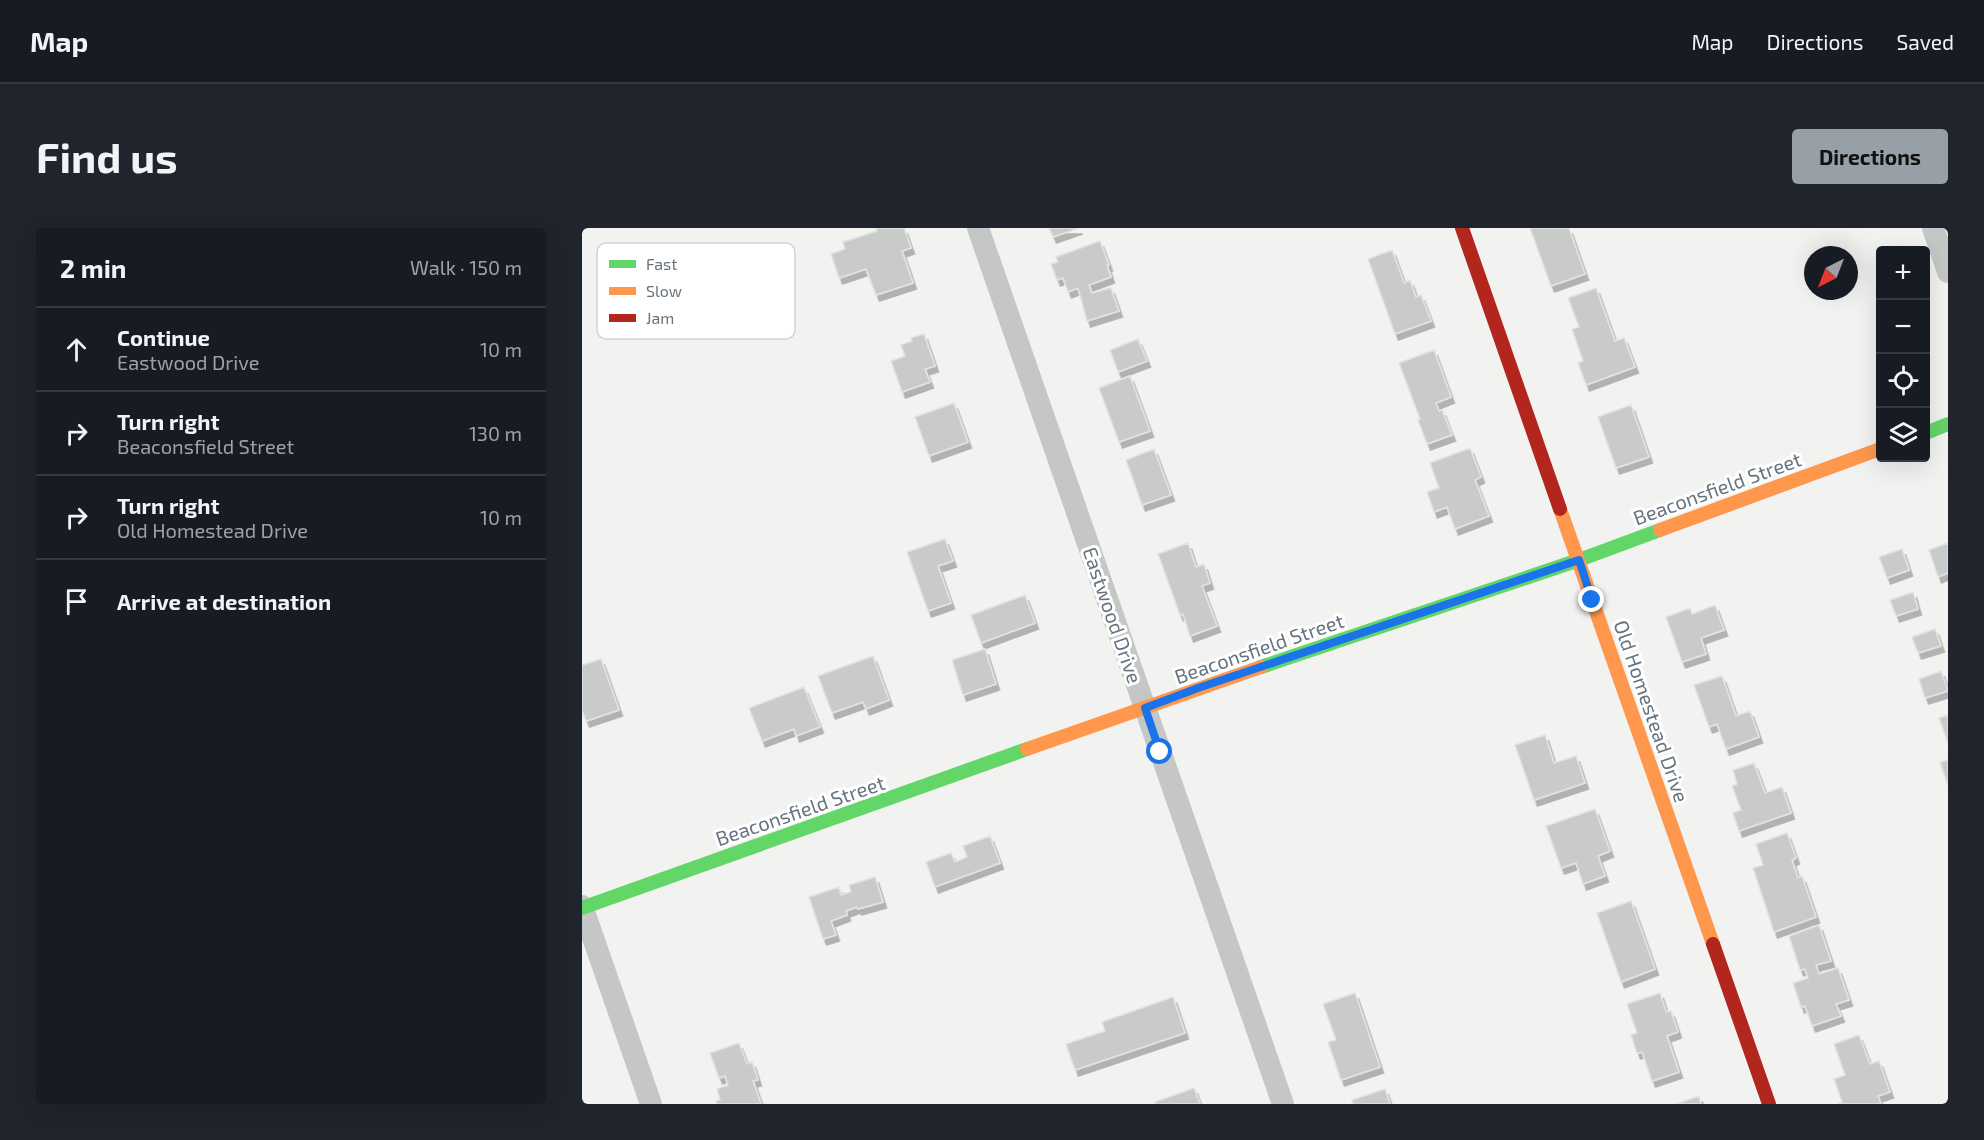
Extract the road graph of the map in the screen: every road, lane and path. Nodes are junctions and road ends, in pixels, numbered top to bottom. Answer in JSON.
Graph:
{"nodes":[{"id":1,"x":978,"y":228,"type":"edge"},
{"id":2,"x":1462,"y":228,"type":"edge"},
{"id":3,"x":1933,"y":228,"type":"edge"},
{"id":4,"x":1948,"y":272,"type":"edge"},
{"id":5,"x":1948,"y":424,"type":"edge"},
{"id":6,"x":1930,"y":431,"type":"edge"},
{"id":7,"x":1876,"y":451,"type":"edge"},
{"id":8,"x":1579,"y":560,"type":"junction"},
{"id":9,"x":1145,"y":708,"type":"junction"},
{"id":10,"x":582,"y":907,"type":"edge"},
{"id":11,"x":651,"y":1104,"type":"edge"},
{"id":12,"x":1283,"y":1104,"type":"edge"},
{"id":13,"x":1769,"y":1104,"type":"edge"}],
"edges":[{"from":1,"to":9,"type":"street","name":"Eastwood Drive"},
{"from":2,"to":8,"type":"street","name":"Old Homestead Drive"},
{"from":3,"to":4,"type":"street"},
{"from":5,"to":6,"type":"street"},
{"from":7,"to":8,"type":"street","name":"Beaconsfield Street"},
{"from":8,"to":9,"type":"street","name":"Beaconsfield Street"},
{"from":8,"to":13,"type":"street","name":"Old Homestead Drive"},
{"from":9,"to":10,"type":"street","name":"Beaconsfield Street"},
{"from":9,"to":12,"type":"street","name":"Eastwood Drive"},
{"from":10,"to":11,"type":"street"}]}
